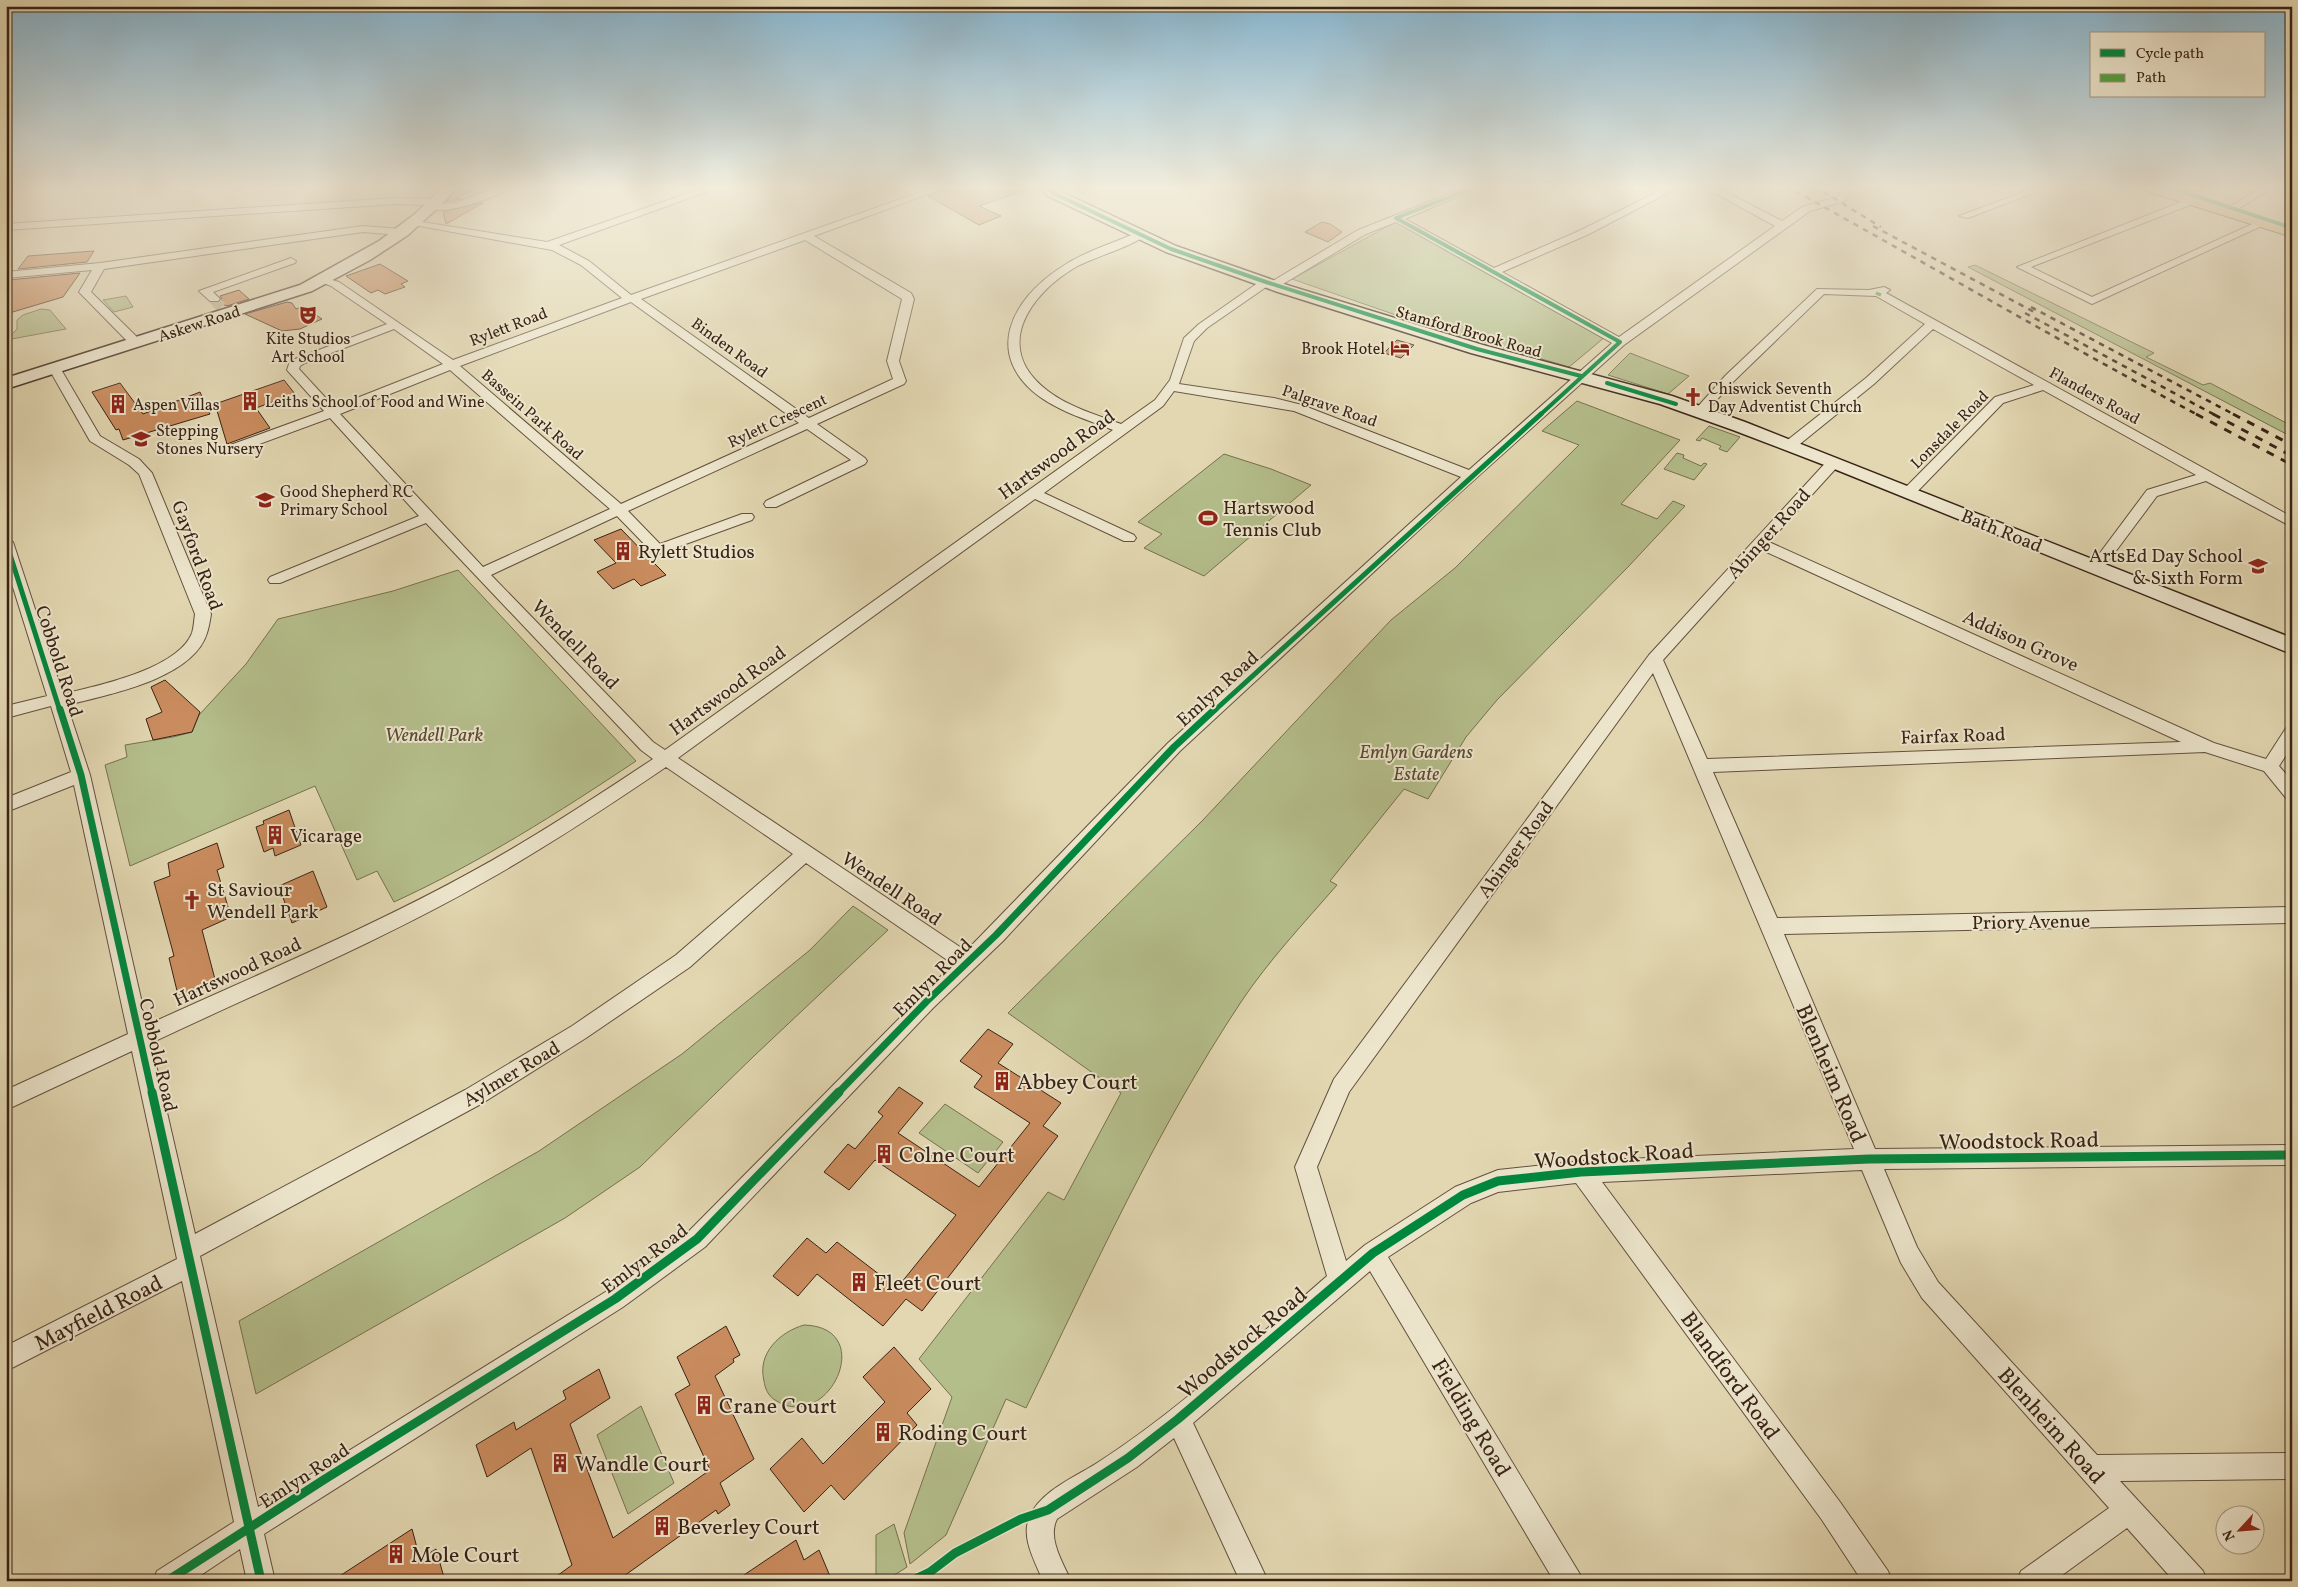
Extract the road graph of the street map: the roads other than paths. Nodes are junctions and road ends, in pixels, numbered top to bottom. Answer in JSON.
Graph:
{"nodes":[{"id":1,"x":143,"y":260,"type":"edge"},
{"id":2,"x":355,"y":260,"type":"edge"},
{"id":3,"x":579,"y":260,"type":"edge"},
{"id":4,"x":738,"y":260,"type":"edge"},
{"id":5,"x":847,"y":260,"type":"edge"},
{"id":6,"x":1081,"y":260,"type":"edge"},
{"id":7,"x":1201,"y":260,"type":"edge"},
{"id":8,"x":1312,"y":260,"type":"edge"},
{"id":9,"x":1472,"y":260,"type":"edge"},
{"id":10,"x":1521,"y":260,"type":"edge"},
{"id":11,"x":1733,"y":260,"type":"edge"},
{"id":12,"x":2040,"y":260,"type":"edge"},
{"id":13,"x":2181,"y":260,"type":"edge"},
{"id":14,"x":291,"y":261,"type":"dead end"},
{"id":15,"x":100,"y":266,"type":"junction"},
{"id":16,"x":1494,"y":272,"type":"junction"},
{"id":17,"x":6,"y":275,"type":"edge"},
{"id":18,"x":322,"y":280,"type":"junction"},
{"id":19,"x":1270,"y":284,"type":"junction"},
{"id":20,"x":631,"y":298,"type":"junction"},
{"id":21,"x":222,"y":307,"type":"junction"},
{"id":22,"x":1932,"y":324,"type":"junction"},
{"id":23,"x":395,"y":325,"type":"junction"},
{"id":24,"x":1620,"y":342,"type":"junction"},
{"id":25,"x":136,"y":343,"type":"junction"},
{"id":26,"x":452,"y":365,"type":"junction"},
{"id":27,"x":55,"y":369,"type":"junction"},
{"id":28,"x":1581,"y":376,"type":"junction"},
{"id":29,"x":6,"y":384,"type":"edge"},
{"id":30,"x":2045,"y":385,"type":"junction"},
{"id":31,"x":1172,"y":387,"type":"junction"},
{"id":32,"x":331,"y":413,"type":"junction"},
{"id":33,"x":1705,"y":414,"type":"junction"},
{"id":34,"x":807,"y":424,"type":"junction"},
{"id":35,"x":1124,"y":430,"type":"junction"},
{"id":36,"x":1790,"y":445,"type":"junction"},
{"id":37,"x":227,"y":451,"type":"dead end"},
{"id":38,"x":1834,"y":462,"type":"junction"},
{"id":39,"x":1471,"y":476,"type":"junction"},
{"id":40,"x":2207,"y":476,"type":"junction"},
{"id":41,"x":1909,"y":492,"type":"junction"},
{"id":42,"x":1034,"y":494,"type":"junction"},
{"id":43,"x":771,"y":504,"type":"dead end"},
{"id":44,"x":619,"y":510,"type":"junction"},
{"id":45,"x":428,"y":517,"type":"junction"},
{"id":46,"x":747,"y":517,"type":"dead end"},
{"id":47,"x":2292,"y":523,"type":"edge"},
{"id":48,"x":1129,"y":538,"type":"dead end"},
{"id":49,"x":6,"y":542,"type":"edge"},
{"id":50,"x":1758,"y":543,"type":"junction"},
{"id":51,"x":2096,"y":568,"type":"junction"},
{"id":52,"x":481,"y":574,"type":"junction"},
{"id":53,"x":275,"y":580,"type":"dead end"},
{"id":54,"x":2292,"y":647,"type":"edge"},
{"id":55,"x":1655,"y":659,"type":"junction"},
{"id":56,"x":57,"y":700,"type":"junction"},
{"id":57,"x":6,"y":712,"type":"edge"},
{"id":58,"x":2292,"y":732,"type":"edge"},
{"id":59,"x":2208,"y":747,"type":"junction"},
{"id":60,"x":665,"y":759,"type":"junction"},
{"id":61,"x":1700,"y":766,"type":"junction"},
{"id":62,"x":2270,"y":767,"type":"junction"},
{"id":63,"x":81,"y":775,"type":"junction"},
{"id":64,"x":2292,"y":792,"type":"edge"},
{"id":65,"x":6,"y":805,"type":"edge"},
{"id":66,"x":806,"y":853,"type":"junction"},
{"id":67,"x":2292,"y":915,"type":"edge"},
{"id":68,"x":1771,"y":926,"type":"junction"},
{"id":69,"x":966,"y":962,"type":"junction"},
{"id":70,"x":140,"y":1038,"type":"junction"},
{"id":71,"x":6,"y":1100,"type":"edge"},
{"id":72,"x":2292,"y":1155,"type":"edge"},
{"id":73,"x":1869,"y":1159,"type":"junction"},
{"id":74,"x":1581,"y":1172,"type":"junction"},
{"id":75,"x":1373,"y":1253,"type":"junction"},
{"id":76,"x":189,"y":1258,"type":"junction"},
{"id":77,"x":1341,"y":1282,"type":"junction"},
{"id":78,"x":6,"y":1359,"type":"edge"},
{"id":79,"x":1178,"y":1419,"type":"junction"},
{"id":80,"x":2292,"y":1466,"type":"edge"},
{"id":81,"x":2092,"y":1468,"type":"junction"},
{"id":82,"x":2129,"y":1510,"type":"junction"},
{"id":83,"x":249,"y":1529,"type":"junction"},
{"id":84,"x":168,"y":1581,"type":"edge"},
{"id":85,"x":261,"y":1581,"type":"edge"},
{"id":86,"x":1057,"y":1581,"type":"edge"},
{"id":87,"x":1254,"y":1581,"type":"edge"},
{"id":88,"x":1570,"y":1581,"type":"edge"},
{"id":89,"x":1878,"y":1581,"type":"edge"},
{"id":90,"x":2031,"y":1581,"type":"edge"},
{"id":91,"x":2193,"y":1581,"type":"edge"}],
"edges":[{"from":1,"to":15,"type":"street"},
{"from":2,"to":18,"type":"main road","name":"Askew Road"},
{"from":3,"to":20,"type":"street","name":"Binden Road"},
{"from":4,"to":20,"type":"street","name":"Rylett Road"},
{"from":5,"to":34,"type":"street","name":"Rylett Crescent"},
{"from":6,"to":35,"type":"street"},
{"from":7,"to":19,"type":"main road","name":"Stamford Brook Road"},
{"from":8,"to":19,"type":"street","name":"Hartswood Road"},
{"from":9,"to":16,"type":"street"},
{"from":10,"to":16,"type":"street"},
{"from":11,"to":24,"type":"street","name":"Emlyn Road"},
{"from":12,"to":13,"type":"street"},
{"from":14,"to":21,"type":"street"},
{"from":15,"to":17,"type":"street"},
{"from":15,"to":25,"type":"street"},
{"from":16,"to":24,"type":"street"},
{"from":18,"to":21,"type":"main road","name":"Askew Road"},
{"from":18,"to":23,"type":"street","name":"Bassein Park Road"},
{"from":19,"to":28,"type":"main road","name":"Stamford Brook Road"},
{"from":19,"to":31,"type":"street","name":"Hartswood Road"},
{"from":20,"to":26,"type":"street","name":"Rylett Road"},
{"from":20,"to":34,"type":"street","name":"Binden Road"},
{"from":21,"to":25,"type":"main road","name":"Askew Road"},
{"from":22,"to":30,"type":"street","name":"Flanders Road"},
{"from":22,"to":33,"type":"street","name":"Flanders Road"},
{"from":22,"to":36,"type":"street"},
{"from":23,"to":26,"type":"street","name":"Bassein Park Road"},
{"from":23,"to":32,"type":"street","name":"Wendell Road"},
{"from":24,"to":28,"type":"street","name":"Emlyn Road"},
{"from":25,"to":27,"type":"main road","name":"Askew Road"},
{"from":26,"to":32,"type":"street","name":"Rylett Road"},
{"from":26,"to":44,"type":"street","name":"Bassein Park Road"},
{"from":27,"to":29,"type":"main road","name":"Askew Road"},
{"from":27,"to":56,"type":"street","name":"Gayford Road"},
{"from":28,"to":33,"type":"main road","name":"Stamford Brook Road"},
{"from":28,"to":39,"type":"street","name":"Emlyn Road"},
{"from":30,"to":40,"type":"street","name":"Flanders Road"},
{"from":30,"to":41,"type":"street","name":"Lonsdale Road"},
{"from":31,"to":35,"type":"street","name":"Hartswood Road"},
{"from":31,"to":39,"type":"street","name":"Palgrave Road"},
{"from":32,"to":37,"type":"street","name":"Rylett Road"},
{"from":32,"to":45,"type":"street","name":"Wendell Road"},
{"from":33,"to":36,"type":"main road","name":"Bath Road"},
{"from":34,"to":43,"type":"street","name":"Binden Road"},
{"from":34,"to":44,"type":"street","name":"Rylett Crescent"},
{"from":35,"to":42,"type":"street","name":"Hartswood Road"},
{"from":36,"to":38,"type":"main road","name":"Bath Road"},
{"from":38,"to":41,"type":"main road","name":"Bath Road"},
{"from":38,"to":50,"type":"street","name":"Abinger Road"},
{"from":39,"to":69,"type":"street","name":"Emlyn Road"},
{"from":40,"to":47,"type":"street","name":"Flanders Road"},
{"from":40,"to":51,"type":"street"},
{"from":41,"to":51,"type":"main road","name":"Bath Road"},
{"from":42,"to":48,"type":"street"},
{"from":42,"to":60,"type":"street","name":"Hartswood Road"},
{"from":44,"to":46,"type":"street","name":"Bassein Park Road"},
{"from":44,"to":52,"type":"street","name":"Rylett Crescent"},
{"from":45,"to":52,"type":"street","name":"Wendell Road"},
{"from":45,"to":53,"type":"street"},
{"from":49,"to":56,"type":"street","name":"Cobbold Road"},
{"from":50,"to":55,"type":"street","name":"Abinger Road"},
{"from":50,"to":59,"type":"street","name":"Addison Grove"},
{"from":51,"to":54,"type":"main road","name":"Bath Road"},
{"from":52,"to":60,"type":"street","name":"Wendell Road"},
{"from":55,"to":61,"type":"street","name":"Blenheim Road"},
{"from":55,"to":77,"type":"street","name":"Abinger Road"},
{"from":56,"to":57,"type":"street","name":"Gayford Road"},
{"from":56,"to":63,"type":"street","name":"Cobbold Road"},
{"from":58,"to":62,"type":"street"},
{"from":59,"to":61,"type":"street","name":"Fairfax Road"},
{"from":59,"to":62,"type":"street","name":"Addison Grove"},
{"from":60,"to":66,"type":"street","name":"Wendell Road"},
{"from":60,"to":70,"type":"street","name":"Hartswood Road"},
{"from":61,"to":68,"type":"street","name":"Blenheim Road"},
{"from":62,"to":64,"type":"street"},
{"from":63,"to":65,"type":"street"},
{"from":63,"to":70,"type":"street","name":"Cobbold Road"},
{"from":66,"to":69,"type":"street","name":"Wendell Road"},
{"from":66,"to":76,"type":"street","name":"Aylmer Road"},
{"from":67,"to":68,"type":"street","name":"Priory Avenue"},
{"from":68,"to":73,"type":"street","name":"Blenheim Road"},
{"from":69,"to":83,"type":"street","name":"Emlyn Road"},
{"from":70,"to":71,"type":"street","name":"Hartswood Road"},
{"from":70,"to":76,"type":"street","name":"Cobbold Road"},
{"from":72,"to":73,"type":"street","name":"Woodstock Road"},
{"from":73,"to":74,"type":"street","name":"Woodstock Road"},
{"from":73,"to":81,"type":"street","name":"Blenheim Road"},
{"from":74,"to":75,"type":"street","name":"Woodstock Road"},
{"from":74,"to":89,"type":"street","name":"Blandford Road"},
{"from":75,"to":77,"type":"street","name":"Woodstock Road"},
{"from":75,"to":88,"type":"street","name":"Fielding Road"},
{"from":76,"to":78,"type":"street","name":"Mayfield Road"},
{"from":76,"to":83,"type":"street","name":"Cobbold Road"},
{"from":77,"to":79,"type":"street","name":"Woodstock Road"},
{"from":79,"to":86,"type":"street","name":"Woodstock Road"},
{"from":79,"to":87,"type":"street"},
{"from":80,"to":81,"type":"street"},
{"from":81,"to":82,"type":"street","name":"Blenheim Road"},
{"from":82,"to":90,"type":"street"},
{"from":82,"to":91,"type":"street","name":"Blenheim Road"},
{"from":83,"to":84,"type":"street","name":"Emlyn Road"},
{"from":83,"to":85,"type":"street","name":"Cobbold Road"}]}
